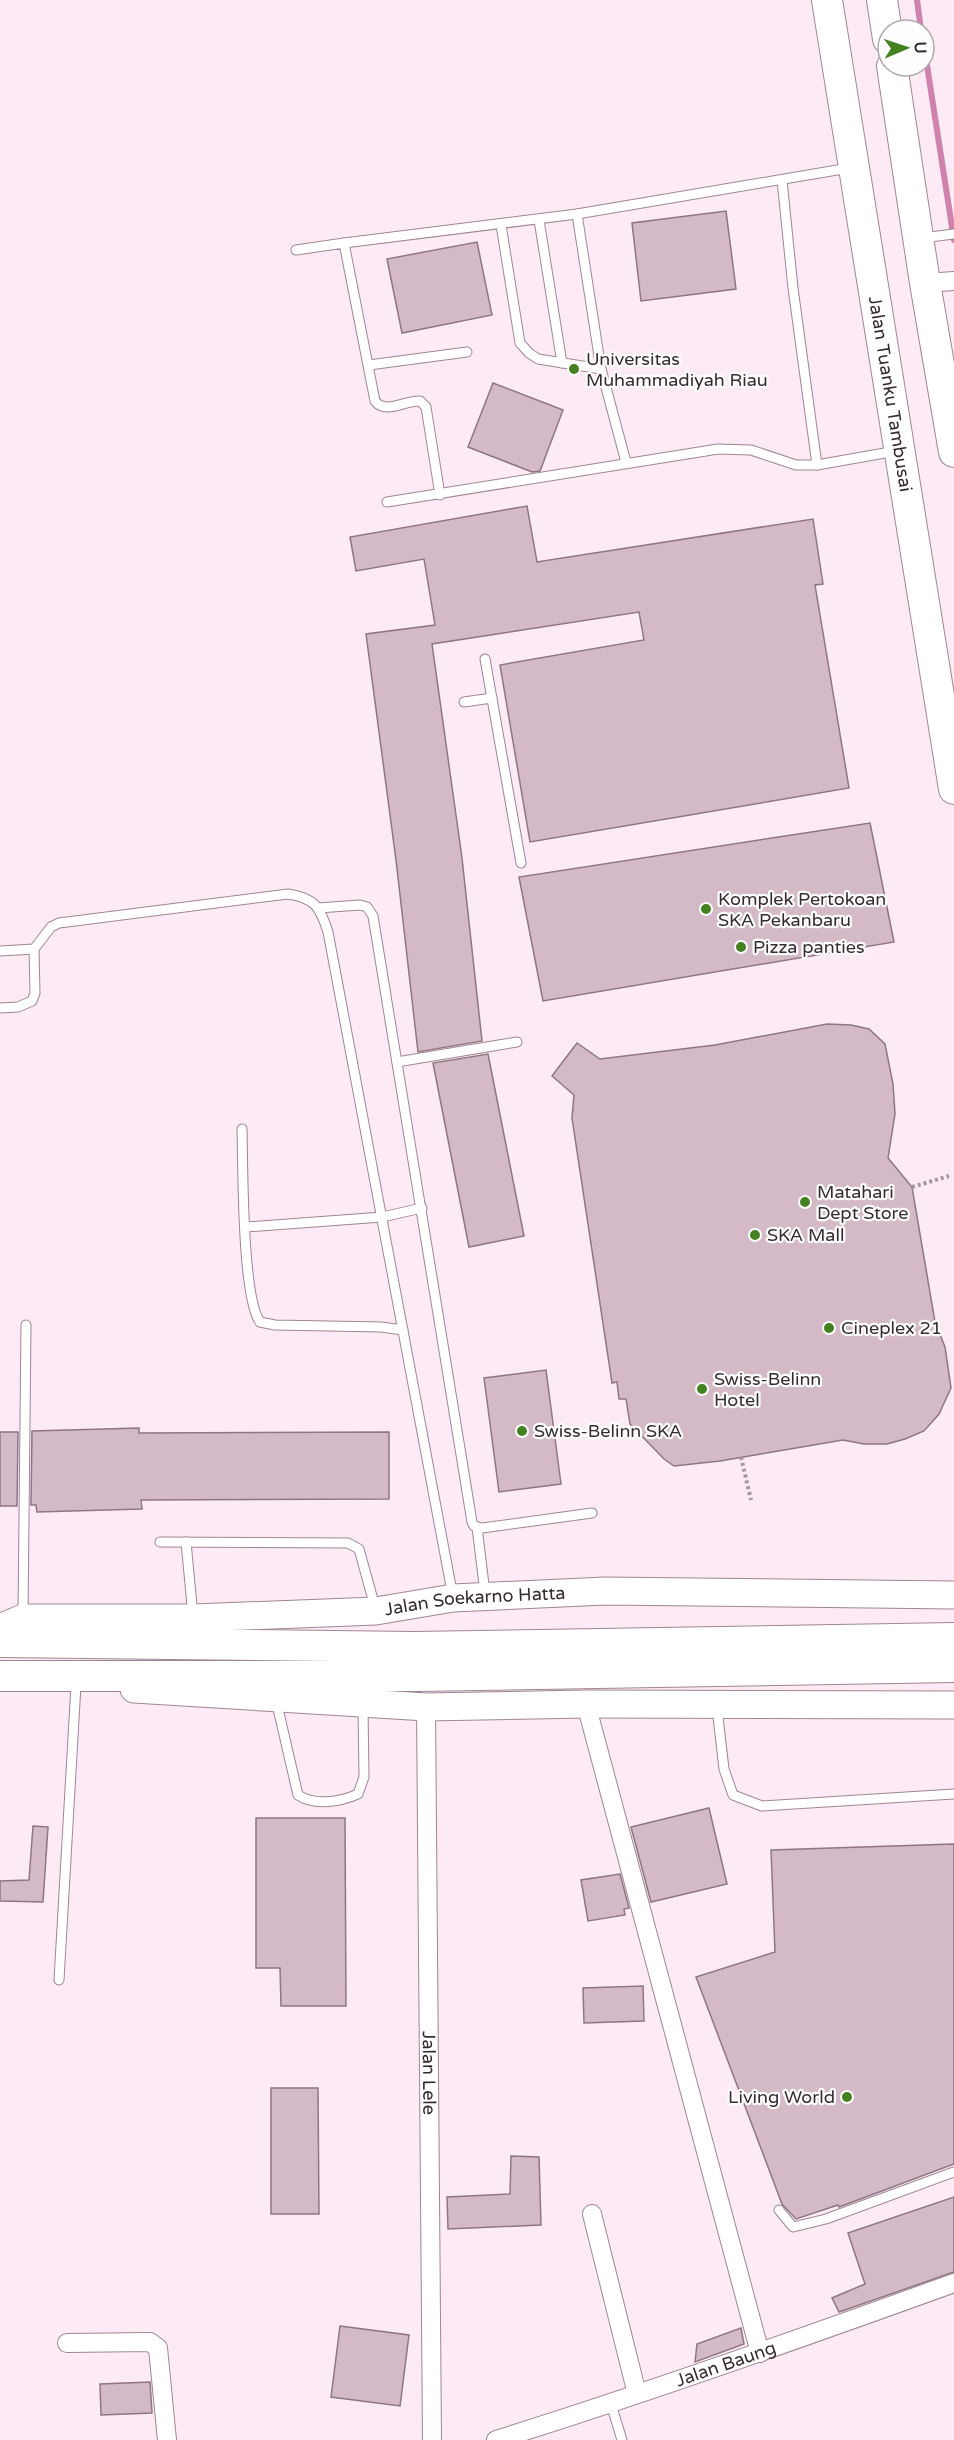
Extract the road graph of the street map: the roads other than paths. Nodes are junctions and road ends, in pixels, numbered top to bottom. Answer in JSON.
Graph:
{"nodes":[{"id":1,"x":827,"y":0,"type":"edge"},
{"id":2,"x":882,"y":0,"type":"edge"},
{"id":3,"x":885,"y":18,"type":"edge"},
{"id":4,"x":894,"y":78,"type":"edge"},
{"id":5,"x":852,"y":168,"type":"junction"},
{"id":6,"x":782,"y":180,"type":"junction"},
{"id":7,"x":577,"y":214,"type":"junction"},
{"id":8,"x":538,"y":220,"type":"junction"},
{"id":9,"x":501,"y":225,"type":"junction"},
{"id":10,"x":954,"y":234,"type":"edge"},
{"id":11,"x":920,"y":238,"type":"junction"},
{"id":12,"x":344,"y":243,"type":"junction"},
{"id":13,"x":296,"y":249,"type":"dead end"},
{"id":14,"x":940,"y":282,"type":"edge"},
{"id":15,"x":467,"y":352,"type":"dead end"},
{"id":16,"x":562,"y":363,"type":"junction"},
{"id":17,"x":369,"y":365,"type":"junction"},
{"id":18,"x":601,"y":369,"type":"junction"},
{"id":19,"x":954,"y":448,"type":"edge"},
{"id":20,"x":900,"y":451,"type":"junction"},
{"id":21,"x":627,"y":462,"type":"junction"},
{"id":22,"x":817,"y":465,"type":"junction"},
{"id":23,"x":440,"y":495,"type":"junction"},
{"id":24,"x":387,"y":502,"type":"dead end"},
{"id":25,"x":485,"y":659,"type":"dead end"},
{"id":26,"x":492,"y":698,"type":"junction"},
{"id":27,"x":464,"y":702,"type":"dead end"},
{"id":28,"x":954,"y":789,"type":"edge"},
{"id":29,"x":521,"y":863,"type":"dead end"},
{"id":30,"x":318,"y":908,"type":"junction"},
{"id":31,"x":34,"y":949,"type":"junction"},
{"id":32,"x":0,"y":951,"type":"edge"},
{"id":33,"x":0,"y":1008,"type":"edge"},
{"id":34,"x":517,"y":1042,"type":"dead end"},
{"id":35,"x":397,"y":1062,"type":"junction"},
{"id":36,"x":242,"y":1129,"type":"dead end"},
{"id":37,"x":422,"y":1208,"type":"junction"},
{"id":38,"x":382,"y":1217,"type":"junction"},
{"id":39,"x":246,"y":1227,"type":"junction"},
{"id":40,"x":26,"y":1325,"type":"dead end"},
{"id":41,"x":403,"y":1330,"type":"junction"},
{"id":42,"x":592,"y":1513,"type":"dead end"},
{"id":43,"x":477,"y":1527,"type":"junction"},
{"id":44,"x":160,"y":1542,"type":"dead end"},
{"id":45,"x":186,"y":1542,"type":"junction"},
{"id":46,"x":954,"y":1595,"type":"edge"},
{"id":47,"x":486,"y":1597,"type":"junction"},
{"id":48,"x":453,"y":1598,"type":"junction"},
{"id":49,"x":376,"y":1611,"type":"junction"},
{"id":50,"x":193,"y":1618,"type":"junction"},
{"id":51,"x":11,"y":1623,"type":"edge"},
{"id":52,"x":954,"y":1638,"type":"edge"},
{"id":53,"x":0,"y":1642,"type":"edge"},
{"id":54,"x":954,"y":1667,"type":"edge"},
{"id":55,"x":0,"y":1678,"type":"edge"},
{"id":56,"x":76,"y":1685,"type":"junction"},
{"id":57,"x":275,"y":1698,"type":"junction"},
{"id":58,"x":363,"y":1703,"type":"junction"},
{"id":59,"x":586,"y":1704,"type":"junction"},
{"id":60,"x":717,"y":1704,"type":"junction"},
{"id":61,"x":954,"y":1705,"type":"edge"},
{"id":62,"x":426,"y":1707,"type":"junction"},
{"id":63,"x":954,"y":1794,"type":"edge"},
{"id":64,"x":59,"y":1980,"type":"dead end"},
{"id":65,"x":954,"y":2172,"type":"edge"},
{"id":66,"x":779,"y":2210,"type":"dead end"},
{"id":67,"x":592,"y":2214,"type":"dead end"},
{"id":68,"x":954,"y":2283,"type":"edge"},
{"id":69,"x":67,"y":2343,"type":"dead end"},
{"id":70,"x":760,"y":2353,"type":"junction"},
{"id":71,"x":637,"y":2394,"type":"junction"},
{"id":72,"x":611,"y":2404,"type":"junction"},
{"id":73,"x":167,"y":2440,"type":"edge"},
{"id":74,"x":432,"y":2440,"type":"edge"},
{"id":75,"x":495,"y":2440,"type":"edge"},
{"id":76,"x":622,"y":2440,"type":"edge"}],
"edges":[{"from":1,"to":5,"type":"main road","name":"Jalan Tuanku Tambusai"},
{"from":2,"to":3,"type":"main road"},
{"from":4,"to":11,"type":"main road"},
{"from":5,"to":6,"type":"lane"},
{"from":5,"to":20,"type":"main road","name":"Jalan Tuanku Tambusai"},
{"from":6,"to":7,"type":"lane"},
{"from":6,"to":22,"type":"lane"},
{"from":7,"to":8,"type":"lane"},
{"from":7,"to":18,"type":"lane"},
{"from":8,"to":9,"type":"lane"},
{"from":8,"to":16,"type":"lane"},
{"from":9,"to":12,"type":"lane"},
{"from":9,"to":16,"type":"lane"},
{"from":10,"to":11,"type":"lane"},
{"from":11,"to":14,"type":"main road"},
{"from":12,"to":13,"type":"lane"},
{"from":12,"to":17,"type":"lane"},
{"from":14,"to":19,"type":"main road"},
{"from":15,"to":17,"type":"lane"},
{"from":16,"to":18,"type":"lane"},
{"from":17,"to":23,"type":"lane"},
{"from":18,"to":21,"type":"lane"},
{"from":20,"to":22,"type":"lane"},
{"from":20,"to":28,"type":"main road","name":"Jalan Tuanku Tambusai"},
{"from":21,"to":22,"type":"lane"},
{"from":21,"to":23,"type":"lane"},
{"from":23,"to":24,"type":"lane"},
{"from":25,"to":26,"type":"lane"},
{"from":26,"to":27,"type":"lane"},
{"from":26,"to":29,"type":"lane"},
{"from":30,"to":31,"type":"lane"},
{"from":30,"to":35,"type":"lane"},
{"from":30,"to":38,"type":"lane"},
{"from":31,"to":32,"type":"lane"},
{"from":31,"to":33,"type":"lane"},
{"from":34,"to":35,"type":"lane"},
{"from":35,"to":37,"type":"lane"},
{"from":36,"to":39,"type":"lane"},
{"from":37,"to":38,"type":"lane"},
{"from":37,"to":43,"type":"lane"},
{"from":38,"to":39,"type":"lane"},
{"from":38,"to":41,"type":"lane"},
{"from":39,"to":41,"type":"lane"},
{"from":40,"to":51,"type":"lane"},
{"from":41,"to":48,"type":"lane"},
{"from":42,"to":43,"type":"lane"},
{"from":43,"to":47,"type":"lane"},
{"from":44,"to":45,"type":"lane"},
{"from":45,"to":49,"type":"lane"},
{"from":45,"to":50,"type":"lane"},
{"from":46,"to":47,"type":"street","name":"Jalan Soekarno Hatta"},
{"from":47,"to":48,"type":"street","name":"Jalan Soekarno Hatta"},
{"from":48,"to":49,"type":"street","name":"Jalan Soekarno Hatta"},
{"from":49,"to":50,"type":"street","name":"Jalan Soekarno Hatta"},
{"from":50,"to":51,"type":"street","name":"Jalan Soekarno Hatta"},
{"from":52,"to":53,"type":"main road","name":"Jalan Soekarno Hatta"},
{"from":54,"to":55,"type":"main road"},
{"from":55,"to":56,"type":"street"},
{"from":56,"to":57,"type":"street"},
{"from":56,"to":64,"type":"lane"},
{"from":57,"to":58,"type":"street"},
{"from":57,"to":58,"type":"lane"},
{"from":58,"to":62,"type":"street"},
{"from":59,"to":60,"type":"street"},
{"from":59,"to":62,"type":"street"},
{"from":59,"to":70,"type":"street"},
{"from":60,"to":61,"type":"street"},
{"from":60,"to":63,"type":"lane"},
{"from":62,"to":74,"type":"street","name":"Jalan Lele"},
{"from":65,"to":66,"type":"lane"},
{"from":67,"to":71,"type":"street"},
{"from":68,"to":70,"type":"street","name":"Jalan Baung"},
{"from":69,"to":73,"type":"street"},
{"from":70,"to":71,"type":"street","name":"Jalan Baung"},
{"from":71,"to":72,"type":"street","name":"Jalan Baung"},
{"from":72,"to":75,"type":"street","name":"Jalan Baung"},
{"from":72,"to":76,"type":"lane"}]}
